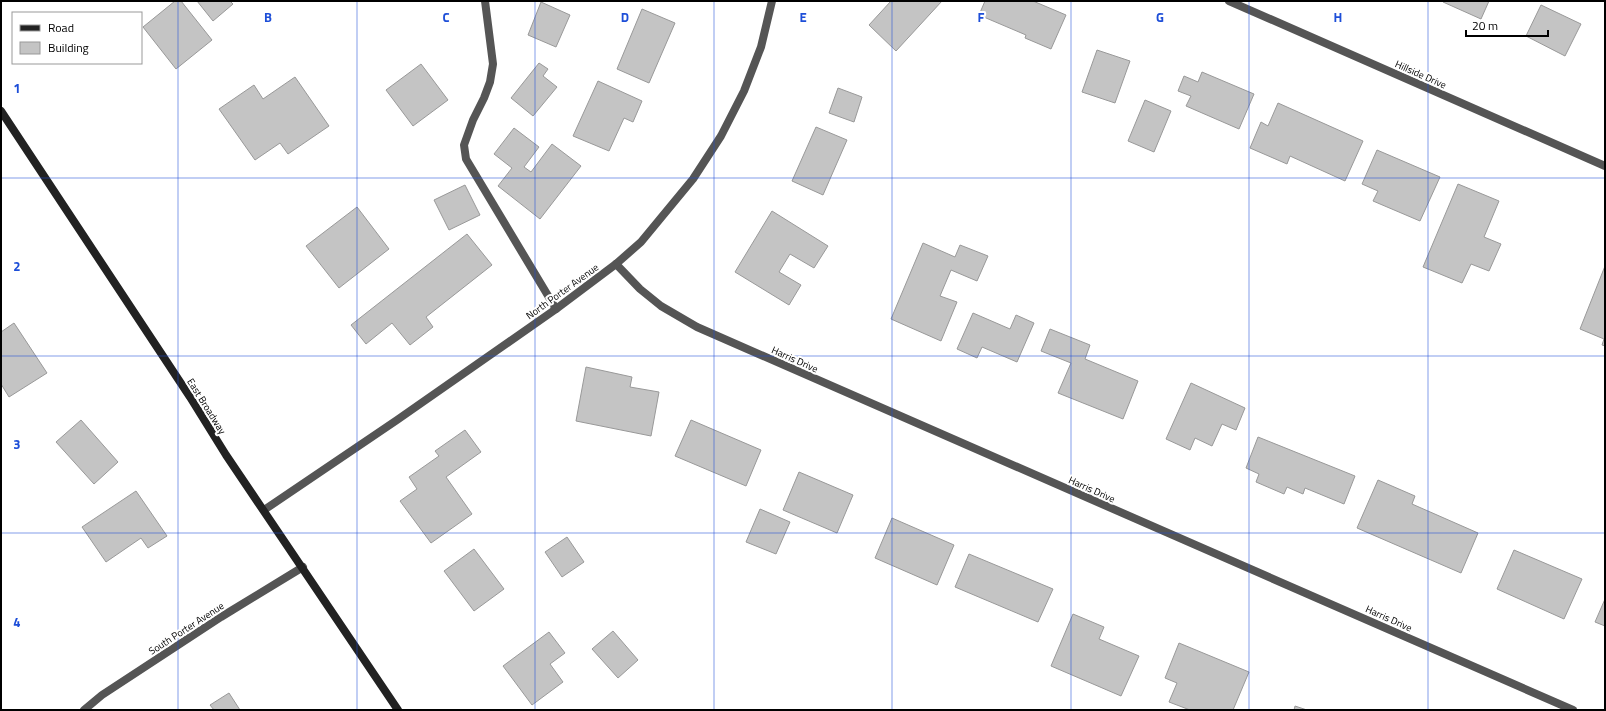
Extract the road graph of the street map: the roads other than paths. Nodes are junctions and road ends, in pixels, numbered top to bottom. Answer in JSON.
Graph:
{"nodes":[{"id":1,"x":485,"y":1,"type":"edge"},
{"id":2,"x":772,"y":1,"type":"edge"},
{"id":3,"x":1229,"y":1,"type":"edge"},
{"id":4,"x":1,"y":111,"type":"edge"},
{"id":5,"x":1605,"y":166,"type":"edge"},
{"id":6,"x":616,"y":264,"type":"junction"},
{"id":7,"x":556,"y":309,"type":"junction"},
{"id":8,"x":264,"y":510,"type":"junction"},
{"id":9,"x":302,"y":567,"type":"junction"},
{"id":10,"x":84,"y":710,"type":"edge"},
{"id":11,"x":398,"y":710,"type":"edge"},
{"id":12,"x":1574,"y":710,"type":"edge"}],
"edges":[{"from":1,"to":7,"type":"street"},
{"from":2,"to":6,"type":"street","name":"North Porter Avenue"},
{"from":3,"to":5,"type":"street","name":"Hillside Drive"},
{"from":4,"to":8,"type":"main road","name":"East Broadway"},
{"from":6,"to":7,"type":"street","name":"North Porter Avenue"},
{"from":6,"to":12,"type":"street","name":"Harris Drive"},
{"from":7,"to":8,"type":"street","name":"North Porter Avenue"},
{"from":8,"to":9,"type":"main road","name":"East Broadway"},
{"from":9,"to":10,"type":"street","name":"South Porter Avenue"},
{"from":9,"to":11,"type":"main road","name":"East Broadway"}]}
